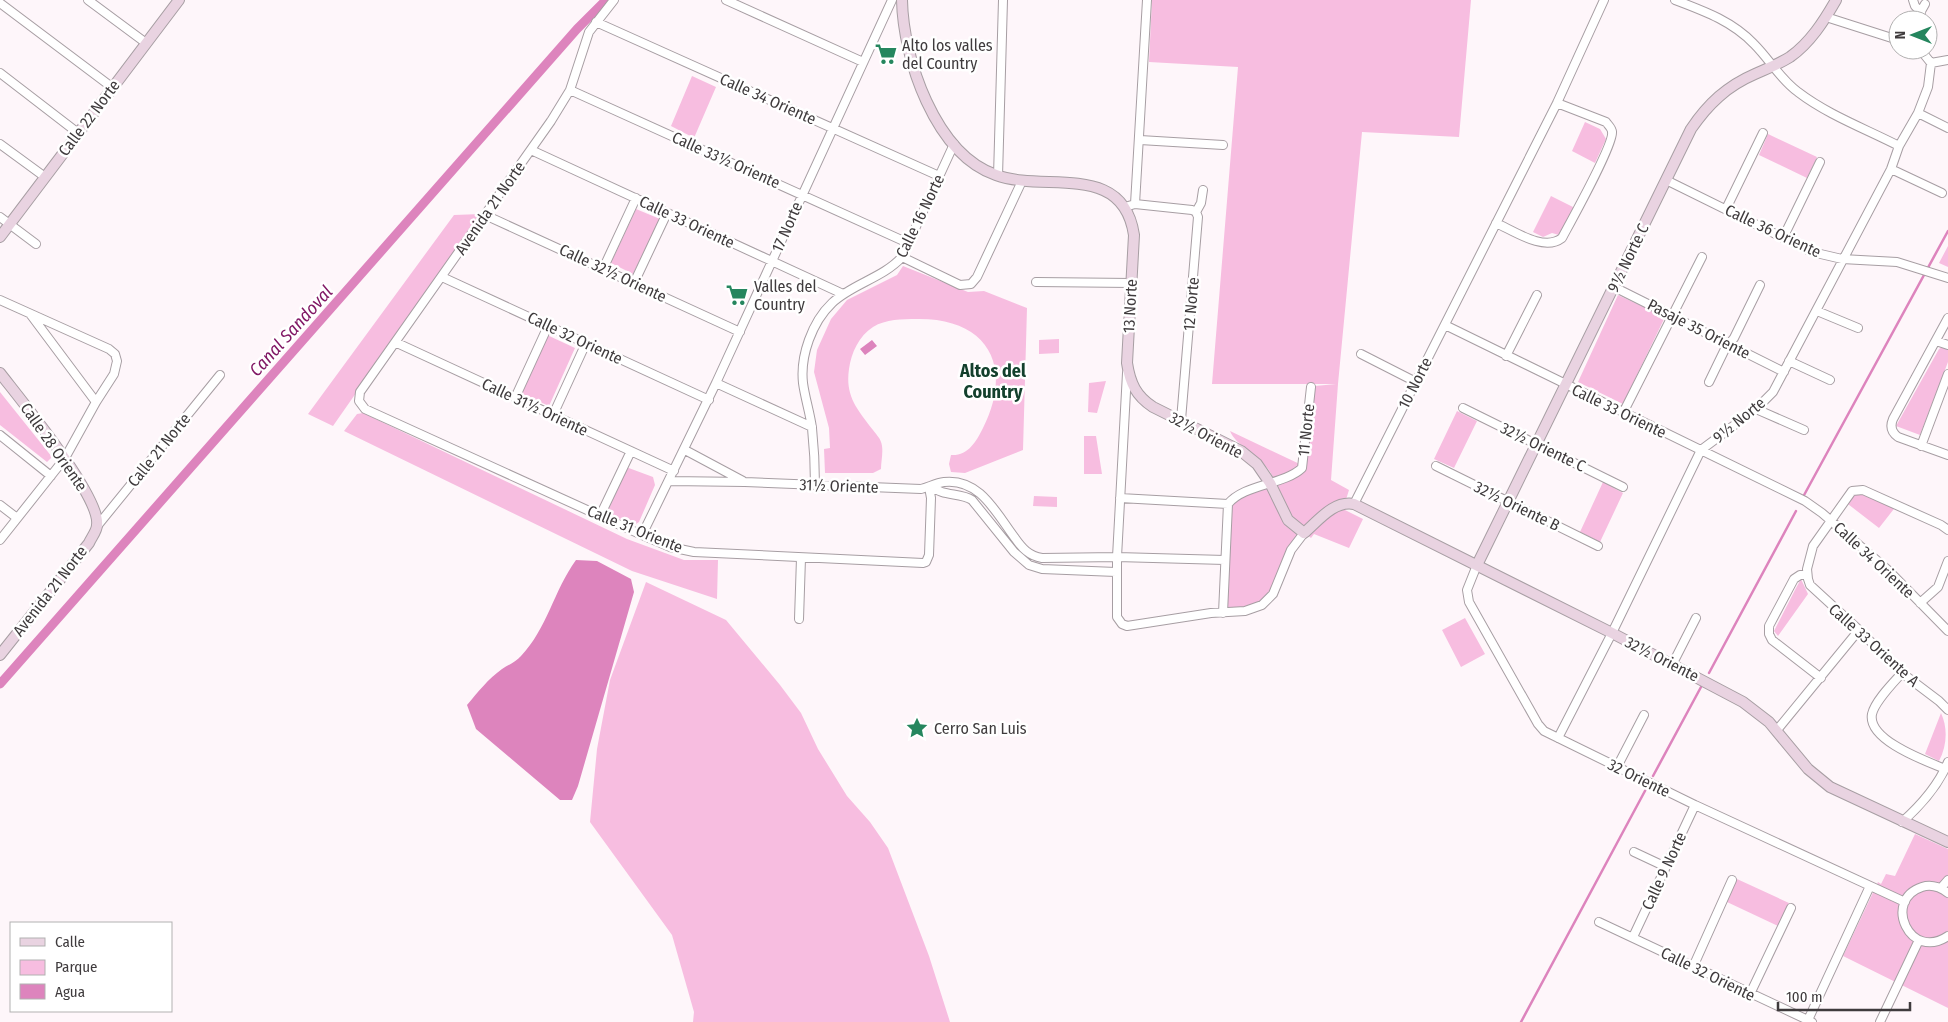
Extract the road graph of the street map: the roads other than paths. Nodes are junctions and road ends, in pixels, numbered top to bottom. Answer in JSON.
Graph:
{"nodes":[{"id":1,"x":88,"y":0,"type":"edge"},
{"id":2,"x":179,"y":0,"type":"edge"},
{"id":3,"x":614,"y":0,"type":"edge"},
{"id":4,"x":726,"y":0,"type":"edge"},
{"id":5,"x":892,"y":0,"type":"edge"},
{"id":6,"x":902,"y":0,"type":"edge"},
{"id":7,"x":1002,"y":0,"type":"edge"},
{"id":8,"x":1147,"y":0,"type":"edge"},
{"id":9,"x":1604,"y":0,"type":"edge"},
{"id":10,"x":1675,"y":0,"type":"edge"},
{"id":11,"x":1913,"y":0,"type":"edge"},
{"id":12,"x":0,"y":1,"type":"edge"},
{"id":13,"x":1833,"y":1,"type":"edge"},
{"id":14,"x":1922,"y":10,"type":"edge"},
{"id":15,"x":1826,"y":16,"type":"junction"},
{"id":16,"x":596,"y":22,"type":"junction"},
{"id":17,"x":1888,"y":37,"type":"edge"},
{"id":18,"x":146,"y":43,"type":"junction"},
{"id":19,"x":1929,"y":60,"type":"edge"},
{"id":20,"x":1948,"y":60,"type":"edge"},
{"id":21,"x":863,"y":62,"type":"junction"},
{"id":22,"x":1931,"y":63,"type":"junction"},
{"id":23,"x":1771,"y":67,"type":"junction"},
{"id":24,"x":0,"y":73,"type":"edge"},
{"id":25,"x":112,"y":88,"type":"junction"},
{"id":26,"x":570,"y":90,"type":"junction"},
{"id":27,"x":1557,"y":103,"type":"junction"},
{"id":28,"x":1918,"y":113,"type":"junction"},
{"id":29,"x":833,"y":128,"type":"junction"},
{"id":30,"x":1948,"y":128,"type":"edge"},
{"id":31,"x":78,"y":133,"type":"junction"},
{"id":32,"x":1763,"y":133,"type":"dead end"},
{"id":33,"x":1140,"y":140,"type":"junction"},
{"id":34,"x":0,"y":144,"type":"edge"},
{"id":35,"x":954,"y":144,"type":"junction"},
{"id":36,"x":1223,"y":145,"type":"dead end"},
{"id":37,"x":1899,"y":146,"type":"junction"},
{"id":38,"x":531,"y":150,"type":"junction"},
{"id":39,"x":1820,"y":162,"type":"dead end"},
{"id":40,"x":1891,"y":169,"type":"junction"},
{"id":41,"x":939,"y":176,"type":"junction"},
{"id":42,"x":998,"y":176,"type":"junction"},
{"id":43,"x":45,"y":177,"type":"junction"},
{"id":44,"x":1666,"y":180,"type":"junction"},
{"id":45,"x":1022,"y":181,"type":"junction"},
{"id":46,"x":1203,"y":190,"type":"dead end"},
{"id":47,"x":1942,"y":193,"type":"dead end"},
{"id":48,"x":802,"y":195,"type":"junction"},
{"id":49,"x":636,"y":198,"type":"junction"},
{"id":50,"x":1130,"y":206,"type":"junction"},
{"id":51,"x":1726,"y":209,"type":"junction"},
{"id":52,"x":667,"y":212,"type":"junction"},
{"id":53,"x":1196,"y":212,"type":"junction"},
{"id":54,"x":485,"y":215,"type":"junction"},
{"id":55,"x":0,"y":217,"type":"edge"},
{"id":56,"x":1496,"y":223,"type":"junction"},
{"id":57,"x":10,"y":224,"type":"junction"},
{"id":58,"x":0,"y":237,"type":"edge"},
{"id":59,"x":1783,"y":238,"type":"junction"},
{"id":60,"x":908,"y":243,"type":"junction"},
{"id":61,"x":36,"y":244,"type":"dead end"},
{"id":62,"x":902,"y":257,"type":"junction"},
{"id":63,"x":1702,"y":257,"type":"dead end"},
{"id":64,"x":1842,"y":259,"type":"junction"},
{"id":65,"x":772,"y":261,"type":"junction"},
{"id":66,"x":603,"y":269,"type":"junction"},
{"id":67,"x":442,"y":277,"type":"junction"},
{"id":68,"x":1948,"y":278,"type":"edge"},
{"id":69,"x":1036,"y":282,"type":"dead end"},
{"id":70,"x":634,"y":283,"type":"junction"},
{"id":71,"x":1132,"y":283,"type":"junction"},
{"id":72,"x":1760,"y":285,"type":"dead end"},
{"id":73,"x":1614,"y":286,"type":"junction"},
{"id":74,"x":844,"y":294,"type":"junction"},
{"id":75,"x":1537,"y":295,"type":"dead end"},
{"id":76,"x":0,"y":300,"type":"edge"},
{"id":77,"x":1817,"y":311,"type":"junction"},
{"id":78,"x":30,"y":313,"type":"junction"},
{"id":79,"x":1672,"y":316,"type":"junction"},
{"id":80,"x":1948,"y":318,"type":"edge"},
{"id":81,"x":1445,"y":325,"type":"junction"},
{"id":82,"x":548,"y":326,"type":"junction"},
{"id":83,"x":1858,"y":328,"type":"dead end"},
{"id":84,"x":740,"y":332,"type":"junction"},
{"id":85,"x":1936,"y":341,"type":"junction"},
{"id":86,"x":397,"y":343,"type":"junction"},
{"id":87,"x":586,"y":343,"type":"junction"},
{"id":88,"x":1729,"y":344,"type":"junction"},
{"id":89,"x":1948,"y":345,"type":"edge"},
{"id":90,"x":1361,"y":354,"type":"dead end"},
{"id":91,"x":1506,"y":356,"type":"junction"},
{"id":92,"x":1789,"y":361,"type":"junction"},
{"id":93,"x":1127,"y":363,"type":"junction"},
{"id":94,"x":1784,"y":372,"type":"junction"},
{"id":95,"x":0,"y":373,"type":"edge"},
{"id":96,"x":1948,"y":374,"type":"edge"},
{"id":97,"x":220,"y":375,"type":"dead end"},
{"id":98,"x":1830,"y":380,"type":"dead end"},
{"id":99,"x":1416,"y":382,"type":"junction"},
{"id":100,"x":1709,"y":382,"type":"dead end"},
{"id":101,"x":716,"y":383,"type":"junction"},
{"id":102,"x":1566,"y":385,"type":"junction"},
{"id":103,"x":1310,"y":387,"type":"dead end"},
{"id":104,"x":515,"y":398,"type":"junction"},
{"id":105,"x":708,"y":400,"type":"junction"},
{"id":106,"x":96,"y":402,"type":"junction"},
{"id":107,"x":1462,"y":408,"type":"dead end"},
{"id":108,"x":365,"y":409,"type":"joint"},
{"id":109,"x":1756,"y":409,"type":"junction"},
{"id":110,"x":1623,"y":413,"type":"junction"},
{"id":111,"x":553,"y":415,"type":"junction"},
{"id":112,"x":1181,"y":420,"type":"junction"},
{"id":113,"x":812,"y":428,"type":"junction"},
{"id":114,"x":1804,"y":430,"type":"dead end"},
{"id":115,"x":0,"y":435,"type":"edge"},
{"id":116,"x":1537,"y":444,"type":"junction"},
{"id":117,"x":1922,"y":446,"type":"junction"},
{"id":118,"x":685,"y":450,"type":"junction"},
{"id":119,"x":1701,"y":450,"type":"junction"},
{"id":120,"x":631,"y":451,"type":"junction"},
{"id":121,"x":1948,"y":456,"type":"edge"},
{"id":122,"x":65,"y":458,"type":"junction"},
{"id":123,"x":1436,"y":466,"type":"dead end"},
{"id":124,"x":674,"y":471,"type":"junction"},
{"id":125,"x":51,"y":476,"type":"junction"},
{"id":126,"x":670,"y":481,"type":"junction"},
{"id":127,"x":745,"y":482,"type":"junction"},
{"id":128,"x":1270,"y":483,"type":"junction"},
{"id":129,"x":815,"y":485,"type":"junction"},
{"id":130,"x":930,"y":487,"type":"junction"},
{"id":131,"x":1623,"y":487,"type":"dead end"},
{"id":132,"x":1795,"y":496,"type":"joint"},
{"id":133,"x":1120,"y":498,"type":"junction"},
{"id":134,"x":1508,"y":502,"type":"junction"},
{"id":135,"x":1228,"y":504,"type":"junction"},
{"id":136,"x":1354,"y":504,"type":"junction"},
{"id":137,"x":0,"y":505,"type":"edge"},
{"id":138,"x":600,"y":516,"type":"junction"},
{"id":139,"x":17,"y":518,"type":"junction"},
{"id":140,"x":1830,"y":520,"type":"junction"},
{"id":141,"x":98,"y":525,"type":"junction"},
{"id":142,"x":1948,"y":530,"type":"edge"},
{"id":143,"x":1304,"y":534,"type":"junction"},
{"id":144,"x":642,"y":535,"type":"junction"},
{"id":145,"x":0,"y":540,"type":"edge"},
{"id":146,"x":1598,"y":546,"type":"dead end"},
{"id":147,"x":1030,"y":555,"type":"junction"},
{"id":148,"x":1117,"y":557,"type":"junction"},
{"id":149,"x":801,"y":558,"type":"junction"},
{"id":150,"x":1225,"y":560,"type":"junction"},
{"id":151,"x":1948,"y":561,"type":"edge"},
{"id":152,"x":1026,"y":563,"type":"junction"},
{"id":153,"x":1477,"y":566,"type":"junction"},
{"id":154,"x":1116,"y":572,"type":"junction"},
{"id":155,"x":1807,"y":574,"type":"junction"},
{"id":156,"x":1920,"y":602,"type":"junction"},
{"id":157,"x":1223,"y":613,"type":"junction"},
{"id":158,"x":1696,"y":618,"type":"dead end"},
{"id":159,"x":799,"y":619,"type":"dead end"},
{"id":160,"x":1859,"y":630,"type":"junction"},
{"id":161,"x":1948,"y":631,"type":"edge"},
{"id":162,"x":1612,"y":633,"type":"junction"},
{"id":163,"x":0,"y":655,"type":"edge"},
{"id":164,"x":1672,"y":664,"type":"junction"},
{"id":165,"x":1902,"y":673,"type":"junction"},
{"id":166,"x":1821,"y":678,"type":"junction"},
{"id":167,"x":1948,"y":710,"type":"edge"},
{"id":168,"x":1644,"y":715,"type":"dead end"},
{"id":169,"x":1777,"y":730,"type":"junction"},
{"id":170,"x":1558,"y":738,"type":"junction"},
{"id":171,"x":1946,"y":765,"type":"edge"},
{"id":172,"x":1618,"y":767,"type":"junction"},
{"id":173,"x":1695,"y":805,"type":"junction"},
{"id":174,"x":1902,"y":822,"type":"junction"},
{"id":175,"x":1948,"y":842,"type":"edge"},
{"id":176,"x":1634,"y":852,"type":"dead end"},
{"id":177,"x":1666,"y":867,"type":"junction"},
{"id":178,"x":1732,"y":880,"type":"dead end"},
{"id":179,"x":1948,"y":880,"type":"edge"},
{"id":180,"x":1870,"y":886,"type":"junction"},
{"id":181,"x":1945,"y":890,"type":"edge"},
{"id":182,"x":1905,"y":902,"type":"junction"},
{"id":183,"x":1790,"y":908,"type":"dead end"},
{"id":184,"x":1599,"y":922,"type":"dead end"},
{"id":185,"x":1948,"y":936,"type":"edge"},
{"id":186,"x":1633,"y":937,"type":"junction"},
{"id":187,"x":1919,"y":940,"type":"junction"},
{"id":188,"x":1693,"y":967,"type":"junction"},
{"id":189,"x":1750,"y":994,"type":"junction"},
{"id":190,"x":1810,"y":1021,"type":"edge"},
{"id":191,"x":1880,"y":1022,"type":"edge"}],
"edges":[{"from":1,"to":18,"type":"street"},
{"from":2,"to":18,"type":"street","name":"Calle 22 Norte"},
{"from":3,"to":16,"type":"street","name":"Avenida 21 Norte"},
{"from":4,"to":21,"type":"street"},
{"from":5,"to":21,"type":"street","name":"17 Norte"},
{"from":6,"to":35,"type":"street"},
{"from":7,"to":42,"type":"street"},
{"from":8,"to":33,"type":"street","name":"13 Norte"},
{"from":9,"to":27,"type":"street","name":"10 Norte"},
{"from":10,"to":23,"type":"street"},
{"from":11,"to":14,"type":"street"},
{"from":12,"to":25,"type":"street"},
{"from":13,"to":15,"type":"street","name":"9½ Norte C"},
{"from":15,"to":17,"type":"street"},
{"from":15,"to":23,"type":"street","name":"9½ Norte C"},
{"from":16,"to":26,"type":"street","name":"Avenida 21 Norte"},
{"from":16,"to":29,"type":"street","name":"Calle 34 Oriente"},
{"from":18,"to":25,"type":"street","name":"Calle 22 Norte"},
{"from":19,"to":22,"type":"street"},
{"from":20,"to":22,"type":"street"},
{"from":21,"to":29,"type":"street","name":"17 Norte"},
{"from":22,"to":28,"type":"street","name":"9½ Norte"},
{"from":23,"to":37,"type":"street"},
{"from":23,"to":44,"type":"street","name":"9½ Norte C"},
{"from":24,"to":31,"type":"street"},
{"from":25,"to":31,"type":"street","name":"Calle 22 Norte"},
{"from":26,"to":38,"type":"street","name":"Avenida 21 Norte"},
{"from":26,"to":48,"type":"street","name":"Calle 33½ Oriente"},
{"from":27,"to":56,"type":"street","name":"10 Norte"},
{"from":27,"to":56,"type":"street"},
{"from":28,"to":30,"type":"street"},
{"from":28,"to":37,"type":"street","name":"9½ Norte"},
{"from":29,"to":41,"type":"street","name":"Calle 34 Oriente"},
{"from":29,"to":48,"type":"street","name":"17 Norte"},
{"from":31,"to":43,"type":"street","name":"Calle 22 Norte"},
{"from":32,"to":51,"type":"street"},
{"from":33,"to":36,"type":"street"},
{"from":33,"to":50,"type":"street","name":"13 Norte"},
{"from":34,"to":43,"type":"street"},
{"from":35,"to":41,"type":"street","name":"Calle 16 Norte"},
{"from":35,"to":42,"type":"street"},
{"from":37,"to":40,"type":"street","name":"9½ Norte"},
{"from":38,"to":49,"type":"street","name":"Calle 33 Oriente"},
{"from":38,"to":54,"type":"street","name":"Avenida 21 Norte"},
{"from":39,"to":59,"type":"street"},
{"from":40,"to":47,"type":"street"},
{"from":40,"to":64,"type":"street","name":"9½ Norte"},
{"from":41,"to":60,"type":"street","name":"Calle 16 Norte"},
{"from":42,"to":45,"type":"street"},
{"from":43,"to":57,"type":"street","name":"Calle 22 Norte"},
{"from":44,"to":51,"type":"street","name":"Calle 36 Oriente"},
{"from":44,"to":73,"type":"street","name":"9½ Norte C"},
{"from":45,"to":50,"type":"street"},
{"from":45,"to":62,"type":"street"},
{"from":46,"to":53,"type":"street","name":"12 Norte"},
{"from":48,"to":60,"type":"street","name":"Calle 33½ Oriente"},
{"from":48,"to":65,"type":"street","name":"17 Norte"},
{"from":49,"to":52,"type":"street","name":"Calle 33 Oriente"},
{"from":49,"to":66,"type":"street"},
{"from":50,"to":53,"type":"street"},
{"from":50,"to":71,"type":"street","name":"13 Norte"},
{"from":51,"to":59,"type":"street","name":"Calle 36 Oriente"},
{"from":52,"to":65,"type":"street","name":"Calle 33 Oriente"},
{"from":52,"to":70,"type":"street"},
{"from":53,"to":112,"type":"street","name":"12 Norte"},
{"from":54,"to":66,"type":"street","name":"Calle 32½ Oriente"},
{"from":54,"to":67,"type":"street","name":"Avenida 21 Norte"},
{"from":55,"to":57,"type":"street"},
{"from":56,"to":81,"type":"street","name":"10 Norte"},
{"from":57,"to":58,"type":"street","name":"Calle 22 Norte"},
{"from":57,"to":61,"type":"street"},
{"from":59,"to":64,"type":"street","name":"Calle 36 Oriente"},
{"from":60,"to":62,"type":"street","name":"Calle 16 Norte"},
{"from":62,"to":74,"type":"street","name":"Calle 16 Norte"},
{"from":63,"to":79,"type":"street"},
{"from":64,"to":68,"type":"street","name":"Calle 36 Oriente"},
{"from":64,"to":77,"type":"street","name":"9½ Norte"},
{"from":65,"to":74,"type":"street","name":"Calle 33 Oriente"},
{"from":65,"to":84,"type":"street","name":"17 Norte"},
{"from":66,"to":70,"type":"street","name":"Calle 32½ Oriente"},
{"from":67,"to":82,"type":"street","name":"Calle 32 Oriente"},
{"from":67,"to":86,"type":"street","name":"Avenida 21 Norte"},
{"from":69,"to":71,"type":"street"},
{"from":70,"to":84,"type":"street","name":"Calle 32½ Oriente"},
{"from":71,"to":93,"type":"street","name":"13 Norte"},
{"from":72,"to":88,"type":"street"},
{"from":73,"to":79,"type":"street","name":"Pasaje 35 Oriente"},
{"from":73,"to":102,"type":"street","name":"9½ Norte C"},
{"from":74,"to":113,"type":"street","name":"Calle 16 Norte"},
{"from":75,"to":91,"type":"street"},
{"from":76,"to":78,"type":"street"},
{"from":77,"to":83,"type":"street"},
{"from":77,"to":92,"type":"street","name":"9½ Norte"},
{"from":78,"to":106,"type":"street"},
{"from":78,"to":106,"type":"street"},
{"from":79,"to":88,"type":"street","name":"Pasaje 35 Oriente"},
{"from":79,"to":110,"type":"street"},
{"from":80,"to":85,"type":"street"},
{"from":81,"to":91,"type":"street","name":"Calle 33 Oriente"},
{"from":81,"to":99,"type":"street","name":"10 Norte"},
{"from":82,"to":87,"type":"street","name":"Calle 32 Oriente"},
{"from":82,"to":104,"type":"street"},
{"from":84,"to":101,"type":"street","name":"17 Norte"},
{"from":85,"to":89,"type":"street"},
{"from":85,"to":117,"type":"street"},
{"from":86,"to":104,"type":"street","name":"Calle 31½ Oriente"},
{"from":86,"to":108,"type":"street","name":"Avenida 21 Norte"},
{"from":87,"to":105,"type":"street","name":"Calle 32 Oriente"},
{"from":87,"to":111,"type":"street"},
{"from":88,"to":94,"type":"street","name":"Pasaje 35 Oriente"},
{"from":88,"to":100,"type":"street"},
{"from":90,"to":99,"type":"street"},
{"from":91,"to":102,"type":"street","name":"Calle 33 Oriente"},
{"from":92,"to":94,"type":"street","name":"9½ Norte"},
{"from":92,"to":98,"type":"street"},
{"from":93,"to":112,"type":"street","name":"32½ Oriente"},
{"from":93,"to":133,"type":"street","name":"13 Norte"},
{"from":94,"to":109,"type":"street","name":"9½ Norte"},
{"from":95,"to":122,"type":"street","name":"Calle 28 Oriente"},
{"from":96,"to":117,"type":"street"},
{"from":97,"to":141,"type":"street","name":"Calle 21 Norte"},
{"from":99,"to":136,"type":"street","name":"10 Norte"},
{"from":101,"to":105,"type":"street","name":"17 Norte"},
{"from":101,"to":113,"type":"street"},
{"from":102,"to":110,"type":"street","name":"Calle 33 Oriente"},
{"from":102,"to":116,"type":"street","name":"9½ Norte C"},
{"from":103,"to":128,"type":"street","name":"11 Norte"},
{"from":104,"to":111,"type":"street","name":"Calle 31½ Oriente"},
{"from":105,"to":118,"type":"street","name":"17 Norte"},
{"from":106,"to":122,"type":"street"},
{"from":107,"to":116,"type":"street","name":"32½ Oriente C"},
{"from":108,"to":138,"type":"street","name":"Calle 31 Oriente"},
{"from":109,"to":114,"type":"street"},
{"from":109,"to":119,"type":"street","name":"9½ Norte"},
{"from":110,"to":119,"type":"street","name":"Calle 33 Oriente"},
{"from":111,"to":120,"type":"street","name":"Calle 31½ Oriente"},
{"from":112,"to":128,"type":"street","name":"32½ Oriente"},
{"from":113,"to":129,"type":"street","name":"Calle 16 Norte"},
{"from":115,"to":125,"type":"street"},
{"from":116,"to":131,"type":"street","name":"32½ Oriente C"},
{"from":116,"to":134,"type":"street","name":"9½ Norte C"},
{"from":117,"to":121,"type":"street"},
{"from":118,"to":124,"type":"street","name":"17 Norte"},
{"from":118,"to":127,"type":"street","name":"31½ Oriente"},
{"from":119,"to":132,"type":"street","name":"Calle 33 Oriente"},
{"from":119,"to":162,"type":"street","name":"9½ Norte"},
{"from":120,"to":124,"type":"street","name":"Calle 31½ Oriente"},
{"from":120,"to":138,"type":"street"},
{"from":122,"to":125,"type":"street"},
{"from":122,"to":141,"type":"street","name":"Calle 28 Oriente"},
{"from":123,"to":134,"type":"street","name":"32½ Oriente B"},
{"from":124,"to":126,"type":"street","name":"17 Norte"},
{"from":125,"to":139,"type":"street"},
{"from":126,"to":127,"type":"street","name":"31½ Oriente"},
{"from":126,"to":144,"type":"street","name":"17 Norte"},
{"from":127,"to":129,"type":"street","name":"31½ Oriente"},
{"from":128,"to":135,"type":"street"},
{"from":128,"to":143,"type":"street","name":"32½ Oriente"},
{"from":129,"to":130,"type":"street","name":"31½ Oriente"},
{"from":130,"to":147,"type":"street","name":"31½ Oriente"},
{"from":130,"to":149,"type":"street","name":"Calle 31 Oriente"},
{"from":130,"to":152,"type":"street","name":"31½ Oriente"},
{"from":132,"to":140,"type":"street","name":"Calle 34 Oriente"},
{"from":133,"to":135,"type":"street"},
{"from":133,"to":148,"type":"street","name":"13 Norte"},
{"from":134,"to":146,"type":"street","name":"32½ Oriente B"},
{"from":134,"to":153,"type":"street","name":"9½ Norte C"},
{"from":135,"to":150,"type":"street"},
{"from":136,"to":143,"type":"street"},
{"from":136,"to":153,"type":"street","name":"32½ Oriente"},
{"from":137,"to":139,"type":"street"},
{"from":138,"to":144,"type":"street","name":"Calle 31 Oriente"},
{"from":139,"to":145,"type":"street"},
{"from":140,"to":142,"type":"street"},
{"from":140,"to":155,"type":"street"},
{"from":140,"to":156,"type":"street","name":"Calle 34 Oriente"},
{"from":141,"to":163,"type":"street","name":"Avenida 21 Norte"},
{"from":143,"to":157,"type":"street"},
{"from":144,"to":149,"type":"street","name":"Calle 31 Oriente"},
{"from":147,"to":148,"type":"street"},
{"from":147,"to":152,"type":"street"},
{"from":148,"to":150,"type":"street"},
{"from":148,"to":154,"type":"street","name":"13 Norte"},
{"from":149,"to":159,"type":"street"},
{"from":150,"to":157,"type":"street"},
{"from":151,"to":156,"type":"street"},
{"from":152,"to":154,"type":"street"},
{"from":153,"to":162,"type":"street","name":"32½ Oriente"},
{"from":153,"to":170,"type":"street","name":"32 Oriente"},
{"from":154,"to":157,"type":"street","name":"13 Norte"},
{"from":155,"to":160,"type":"street","name":"Calle 33 Oriente A"},
{"from":155,"to":166,"type":"street"},
{"from":156,"to":161,"type":"street","name":"Calle 34 Oriente"},
{"from":158,"to":164,"type":"street"},
{"from":160,"to":165,"type":"street","name":"Calle 33 Oriente A"},
{"from":160,"to":166,"type":"street"},
{"from":162,"to":164,"type":"street","name":"32½ Oriente"},
{"from":162,"to":170,"type":"street","name":"9½ Norte"},
{"from":164,"to":169,"type":"street","name":"32½ Oriente"},
{"from":165,"to":167,"type":"street","name":"Calle 33 Oriente A"},
{"from":165,"to":171,"type":"street"},
{"from":166,"to":169,"type":"street"},
{"from":168,"to":172,"type":"street"},
{"from":169,"to":174,"type":"street","name":"32½ Oriente"},
{"from":170,"to":172,"type":"street","name":"32 Oriente"},
{"from":171,"to":174,"type":"street"},
{"from":172,"to":173,"type":"street","name":"32 Oriente"},
{"from":173,"to":177,"type":"street","name":"Calle 9 Norte"},
{"from":173,"to":180,"type":"street","name":"32 Oriente"},
{"from":174,"to":175,"type":"street","name":"32½ Oriente"},
{"from":176,"to":177,"type":"street"},
{"from":177,"to":186,"type":"street","name":"Calle 9 Norte"},
{"from":178,"to":188,"type":"street"},
{"from":179,"to":181,"type":"street"},
{"from":180,"to":182,"type":"street","name":"32 Oriente"},
{"from":180,"to":190,"type":"street"},
{"from":181,"to":182,"type":"street"},
{"from":182,"to":187,"type":"street"},
{"from":183,"to":189,"type":"street"},
{"from":184,"to":186,"type":"street","name":"Calle 32 Oriente"},
{"from":185,"to":187,"type":"street"},
{"from":186,"to":188,"type":"street","name":"Calle 32 Oriente"},
{"from":187,"to":191,"type":"street"},
{"from":188,"to":189,"type":"street","name":"Calle 32 Oriente"},
{"from":189,"to":190,"type":"street","name":"Calle 32 Oriente"}]}
